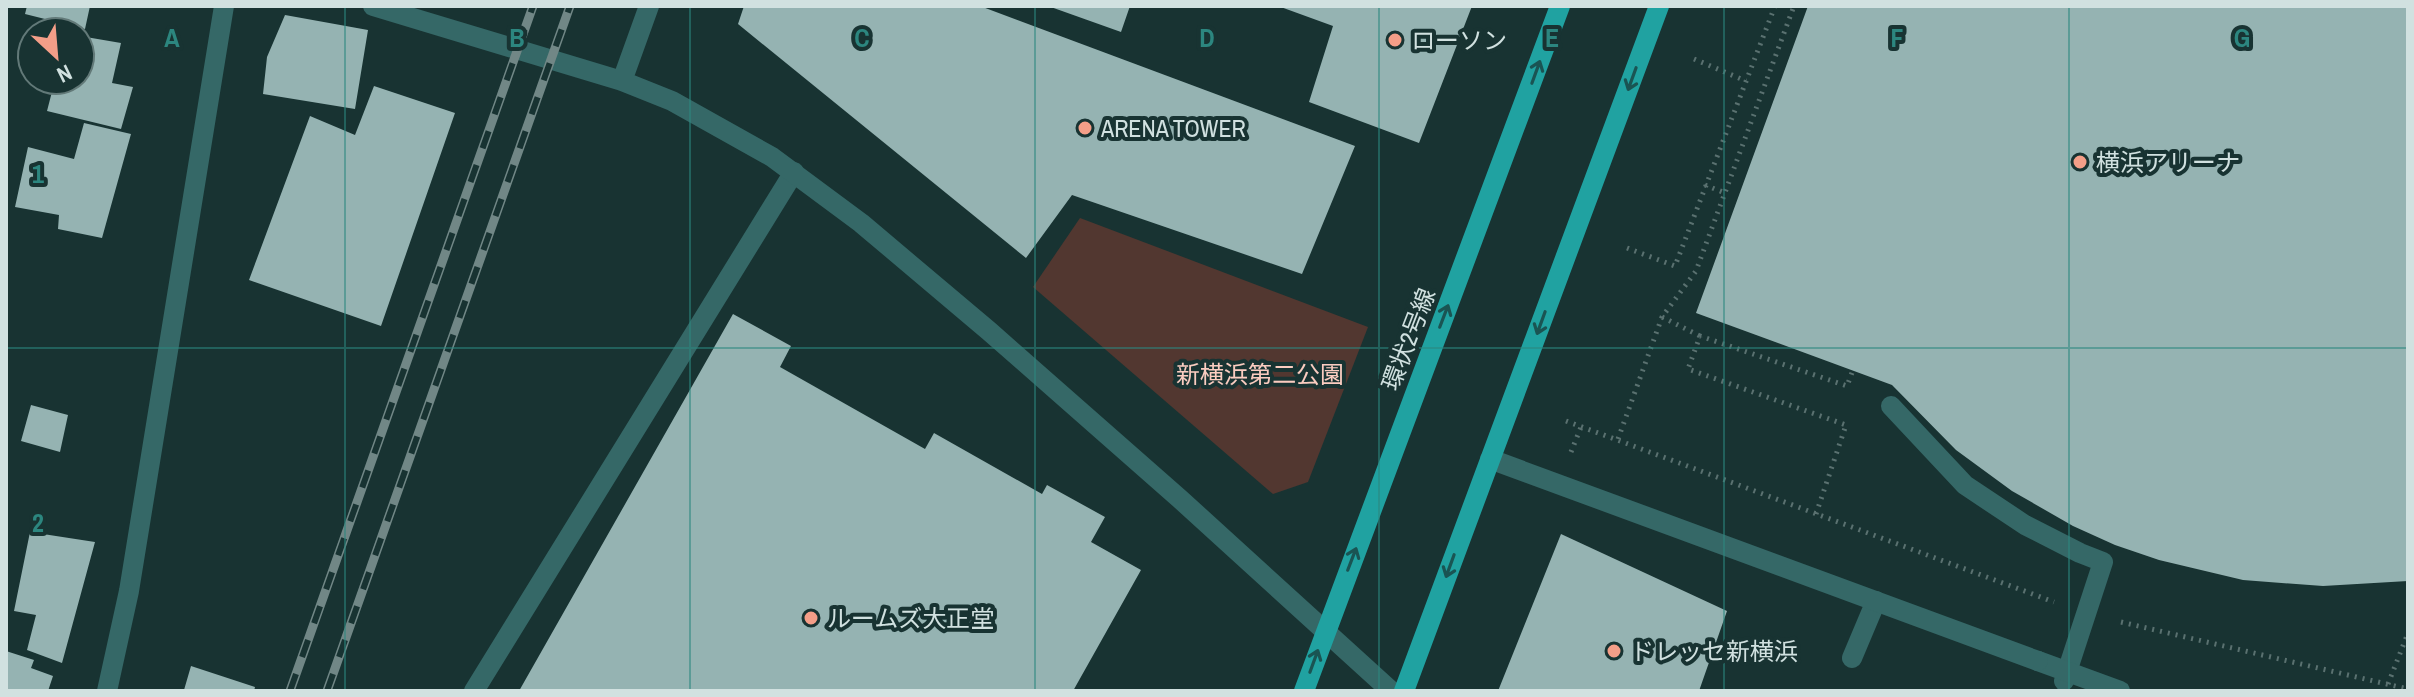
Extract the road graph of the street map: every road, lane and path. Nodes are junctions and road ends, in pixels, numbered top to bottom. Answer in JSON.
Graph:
{"nodes":[{"id":1,"x":224,"y":6,"type":"edge"},
{"id":2,"x":373,"y":6,"type":"edge"},
{"id":3,"x":649,"y":6,"type":"edge"},
{"id":4,"x":1560,"y":6,"type":"edge"},
{"id":5,"x":1659,"y":6,"type":"edge"},
{"id":6,"x":1775,"y":6,"type":"edge"},
{"id":7,"x":1794,"y":6,"type":"edge"},
{"id":8,"x":1694,"y":59,"type":"dead end"},
{"id":9,"x":622,"y":81,"type":"junction"},
{"id":10,"x":1746,"y":81,"type":"junction"},
{"id":11,"x":794,"y":172,"type":"junction"},
{"id":12,"x":1705,"y":185,"type":"junction"},
{"id":13,"x":1725,"y":193,"type":"junction"},
{"id":14,"x":1627,"y":248,"type":"dead end"},
{"id":15,"x":1662,"y":317,"type":"junction"},
{"id":16,"x":1700,"y":336,"type":"junction"},
{"id":17,"x":1853,"y":370,"type":"dead end"},
{"id":18,"x":1891,"y":406,"type":"dead end"},
{"id":19,"x":1566,"y":421,"type":"dead end"},
{"id":20,"x":1581,"y":427,"type":"junction"},
{"id":21,"x":1618,"y":439,"type":"junction"},
{"id":22,"x":1570,"y":456,"type":"dead end"},
{"id":23,"x":1490,"y":459,"type":"junction"},
{"id":24,"x":1816,"y":514,"type":"junction"},
{"id":25,"x":1876,"y":601,"type":"junction"},
{"id":26,"x":2086,"y":614,"type":"junction"},
{"id":27,"x":1325,"y":632,"type":"junction"},
{"id":28,"x":2408,"y":633,"type":"edge"},
{"id":29,"x":1852,"y":658,"type":"dead end"},
{"id":30,"x":2068,"y":681,"type":"edge"},
{"id":31,"x":2388,"y":684,"type":"junction"},
{"id":32,"x":2408,"y":689,"type":"edge"},
{"id":33,"x":107,"y":691,"type":"edge"},
{"id":34,"x":474,"y":691,"type":"edge"},
{"id":35,"x":1304,"y":691,"type":"edge"},
{"id":36,"x":1391,"y":691,"type":"edge"},
{"id":37,"x":1404,"y":691,"type":"edge"},
{"id":38,"x":2120,"y":691,"type":"edge"}],
"edges":[{"from":1,"to":33,"type":"street"},
{"from":2,"to":9,"type":"street"},
{"from":3,"to":9,"type":"street"},
{"from":27,"to":4,"type":"main road","name":"環状2号線","one_way":true},
{"from":5,"to":23,"type":"main road","one_way":true},
{"from":6,"to":10,"type":"path"},
{"from":7,"to":13,"type":"path"},
{"from":8,"to":10,"type":"path"},
{"from":9,"to":11,"type":"street"},
{"from":10,"to":12,"type":"path"},
{"from":11,"to":27,"type":"street"},
{"from":11,"to":34,"type":"street"},
{"from":12,"to":13,"type":"path"},
{"from":12,"to":14,"type":"path"},
{"from":13,"to":15,"type":"path"},
{"from":15,"to":16,"type":"path"},
{"from":15,"to":21,"type":"path"},
{"from":16,"to":17,"type":"path"},
{"from":16,"to":24,"type":"path"},
{"from":18,"to":26,"type":"street"},
{"from":19,"to":20,"type":"path"},
{"from":20,"to":21,"type":"path"},
{"from":20,"to":22,"type":"path"},
{"from":21,"to":24,"type":"path"},
{"from":23,"to":25,"type":"street"},
{"from":23,"to":37,"type":"main road","one_way":true},
{"from":24,"to":26,"type":"path"},
{"from":25,"to":29,"type":"street"},
{"from":25,"to":30,"type":"street"},
{"from":26,"to":30,"type":"street"},
{"from":26,"to":31,"type":"path"},
{"from":35,"to":27,"type":"main road","name":"環状2号線","one_way":true},
{"from":27,"to":36,"type":"street"},
{"from":28,"to":31,"type":"path"},
{"from":30,"to":38,"type":"street"},
{"from":31,"to":32,"type":"path"}]}
